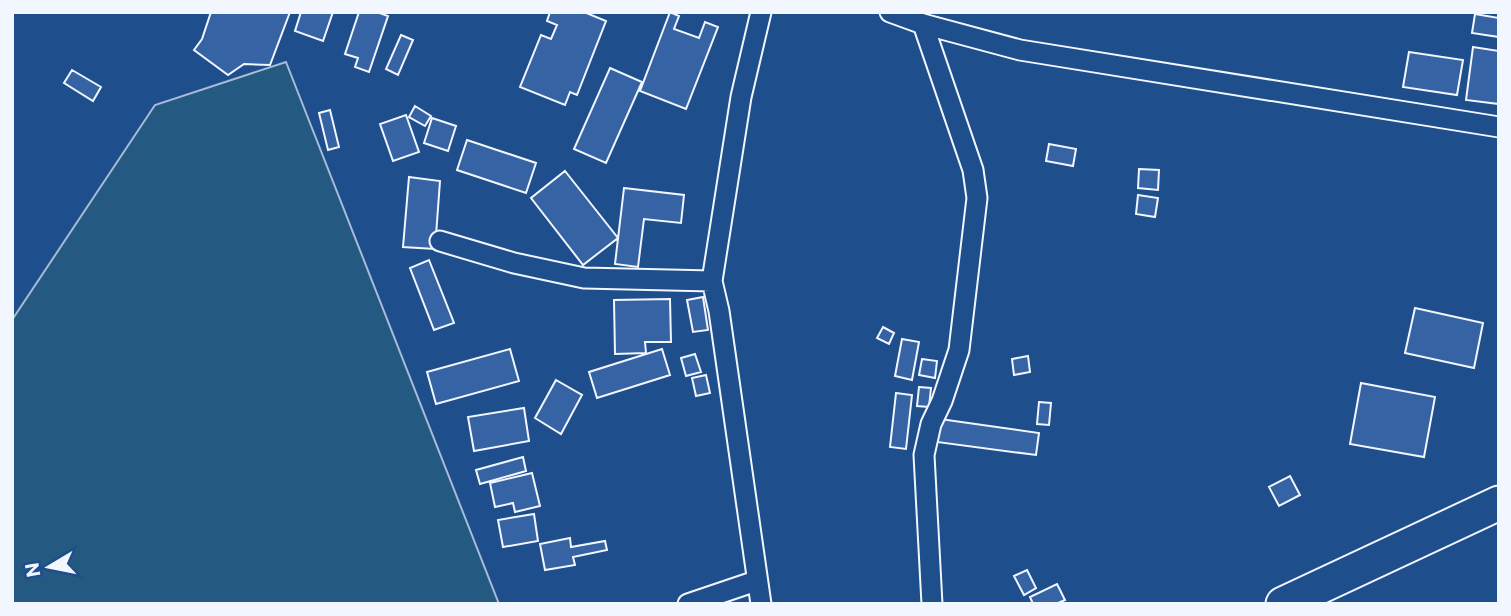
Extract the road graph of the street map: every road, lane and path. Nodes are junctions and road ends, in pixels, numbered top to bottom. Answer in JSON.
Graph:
{"nodes":[{"id":1,"x":761,"y":12,"type":"edge"},
{"id":2,"x":890,"y":12,"type":"edge"},
{"id":3,"x":923,"y":24,"type":"junction"},
{"id":4,"x":1499,"y":127,"type":"edge"},
{"id":5,"x":440,"y":241,"type":"dead end"},
{"id":6,"x":712,"y":281,"type":"junction"},
{"id":7,"x":1499,"y":503,"type":"edge"},
{"id":8,"x":757,"y":581,"type":"junction"},
{"id":9,"x":688,"y":604,"type":"edge"},
{"id":10,"x":761,"y":604,"type":"edge"},
{"id":11,"x":932,"y":604,"type":"edge"},
{"id":12,"x":1283,"y":604,"type":"edge"}],
"edges":[{"from":1,"to":6,"type":"street"},
{"from":2,"to":3,"type":"street"},
{"from":3,"to":4,"type":"street"},
{"from":3,"to":11,"type":"street"},
{"from":5,"to":6,"type":"street"},
{"from":6,"to":8,"type":"street"},
{"from":7,"to":12,"type":"highway"},
{"from":8,"to":9,"type":"street"},
{"from":8,"to":10,"type":"street"}]}
